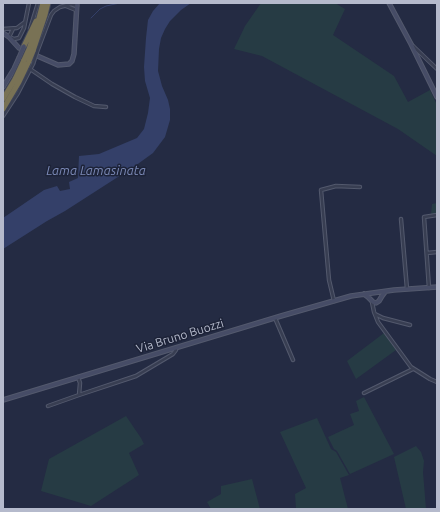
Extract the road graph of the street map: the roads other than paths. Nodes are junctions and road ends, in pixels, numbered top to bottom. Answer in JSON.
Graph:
{"nodes":[{"id":1,"x":29,"y":3,"type":"edge"},
{"id":2,"x":38,"y":3,"type":"edge"},
{"id":3,"x":42,"y":3,"type":"edge"},
{"id":4,"x":48,"y":3,"type":"edge"},
{"id":5,"x":388,"y":3,"type":"edge"},
{"id":6,"x":72,"y":4,"type":"edge"},
{"id":7,"x":66,"y":6,"type":"junction"},
{"id":8,"x":77,"y":7,"type":"edge"},
{"id":9,"x":25,"y":22,"type":"junction"},
{"id":10,"x":3,"y":29,"type":"edge"},
{"id":11,"x":13,"y":29,"type":"junction"},
{"id":12,"x":3,"y":33,"type":"edge"},
{"id":13,"x":21,"y":34,"type":"junction"},
{"id":14,"x":9,"y":37,"type":"junction"},
{"id":15,"x":411,"y":44,"type":"junction"},
{"id":16,"x":17,"y":47,"type":"junction"},
{"id":17,"x":31,"y":50,"type":"junction"},
{"id":18,"x":26,"y":61,"type":"junction"},
{"id":19,"x":30,"y":69,"type":"junction"},
{"id":20,"x":437,"y":69,"type":"edge"},
{"id":21,"x":3,"y":87,"type":"edge"},
{"id":22,"x":437,"y":97,"type":"edge"},
{"id":23,"x":3,"y":99,"type":"edge"},
{"id":24,"x":106,"y":107,"type":"dead end"},
{"id":25,"x":3,"y":109,"type":"edge"},
{"id":26,"x":3,"y":116,"type":"edge"},
{"id":27,"x":360,"y":187,"type":"dead end"},
{"id":28,"x":437,"y":216,"type":"edge"},
{"id":29,"x":401,"y":219,"type":"dead end"},
{"id":30,"x":437,"y":252,"type":"edge"},
{"id":31,"x":426,"y":253,"type":"junction"},
{"id":32,"x":437,"y":287,"type":"edge"},
{"id":33,"x":429,"y":288,"type":"junction"},
{"id":34,"x":407,"y":289,"type":"junction"},
{"id":35,"x":385,"y":292,"type":"junction"},
{"id":36,"x":375,"y":293,"type":"junction"},
{"id":37,"x":363,"y":294,"type":"junction"},
{"id":38,"x":380,"y":298,"type":"junction"},
{"id":39,"x":371,"y":300,"type":"junction"},
{"id":40,"x":334,"y":301,"type":"junction"},
{"id":41,"x":376,"y":303,"type":"junction"},
{"id":42,"x":373,"y":310,"type":"junction"},
{"id":43,"x":374,"y":314,"type":"junction"},
{"id":44,"x":276,"y":318,"type":"junction"},
{"id":45,"x":383,"y":318,"type":"junction"},
{"id":46,"x":378,"y":322,"type":"junction"},
{"id":47,"x":410,"y":325,"type":"dead end"},
{"id":48,"x":175,"y":348,"type":"junction"},
{"id":49,"x":294,"y":360,"type":"dead end"},
{"id":50,"x":413,"y":370,"type":"junction"},
{"id":51,"x":78,"y":377,"type":"junction"},
{"id":52,"x":437,"y":382,"type":"edge"},
{"id":53,"x":364,"y":393,"type":"dead end"},
{"id":54,"x":79,"y":395,"type":"junction"},
{"id":55,"x":3,"y":400,"type":"edge"},
{"id":56,"x":48,"y":406,"type":"dead end"}],
"edges":[{"from":1,"to":9,"type":"street"},
{"from":2,"to":17,"type":"street"},
{"from":3,"to":17,"type":"highway"},
{"from":4,"to":17,"type":"highway"},
{"from":5,"to":15,"type":"main road"},
{"from":6,"to":7,"type":"street"},
{"from":6,"to":8,"type":"street"},
{"from":7,"to":8,"type":"street"},
{"from":7,"to":17,"type":"street"},
{"from":8,"to":16,"type":"main road"},
{"from":9,"to":11,"type":"street"},
{"from":9,"to":13,"type":"street"},
{"from":10,"to":11,"type":"street"},
{"from":11,"to":14,"type":"street"},
{"from":12,"to":14,"type":"main road"},
{"from":13,"to":14,"type":"street"},
{"from":13,"to":16,"type":"street"},
{"from":14,"to":16,"type":"main road"},
{"from":15,"to":20,"type":"street"},
{"from":15,"to":22,"type":"main road"},
{"from":17,"to":18,"type":"highway","bridge":true},
{"from":17,"to":18,"type":"street","bridge":true},
{"from":18,"to":19,"type":"street"},
{"from":18,"to":21,"type":"main road"},
{"from":18,"to":23,"type":"highway"},
{"from":18,"to":25,"type":"highway"},
{"from":19,"to":24,"type":"street"},
{"from":19,"to":26,"type":"street"},
{"from":27,"to":40,"type":"street"},
{"from":28,"to":31,"type":"street"},
{"from":29,"to":34,"type":"street"},
{"from":30,"to":31,"type":"street"},
{"from":31,"to":33,"type":"street"},
{"from":32,"to":33,"type":"main road"},
{"from":33,"to":34,"type":"main road"},
{"from":34,"to":35,"type":"main road"},
{"from":35,"to":36,"type":"main road","name":"Via Bruno Buozzi"},
{"from":35,"to":38,"type":"main road"},
{"from":36,"to":37,"type":"main road","name":"Via Bruno Buozzi"},
{"from":36,"to":38,"type":"main road"},
{"from":36,"to":39,"type":"main road"},
{"from":37,"to":39,"type":"main road"},
{"from":37,"to":40,"type":"main road","name":"Via Bruno Buozzi"},
{"from":38,"to":41,"type":"main road"},
{"from":39,"to":41,"type":"main road"},
{"from":39,"to":42,"type":"street"},
{"from":40,"to":44,"type":"main road","name":"Via Bruno Buozzi"},
{"from":41,"to":42,"type":"street"},
{"from":42,"to":43,"type":"street"},
{"from":43,"to":45,"type":"street"},
{"from":43,"to":46,"type":"street"},
{"from":44,"to":48,"type":"main road","name":"Via Bruno Buozzi"},
{"from":44,"to":49,"type":"street"},
{"from":45,"to":46,"type":"street"},
{"from":45,"to":47,"type":"street"},
{"from":46,"to":50,"type":"street"},
{"from":48,"to":51,"type":"main road","name":"Via Bruno Buozzi"},
{"from":48,"to":54,"type":"street"},
{"from":50,"to":52,"type":"street"},
{"from":50,"to":53,"type":"street"},
{"from":51,"to":54,"type":"street"},
{"from":51,"to":55,"type":"main road","name":"Via Bruno Buozzi"},
{"from":54,"to":56,"type":"street"}]}
